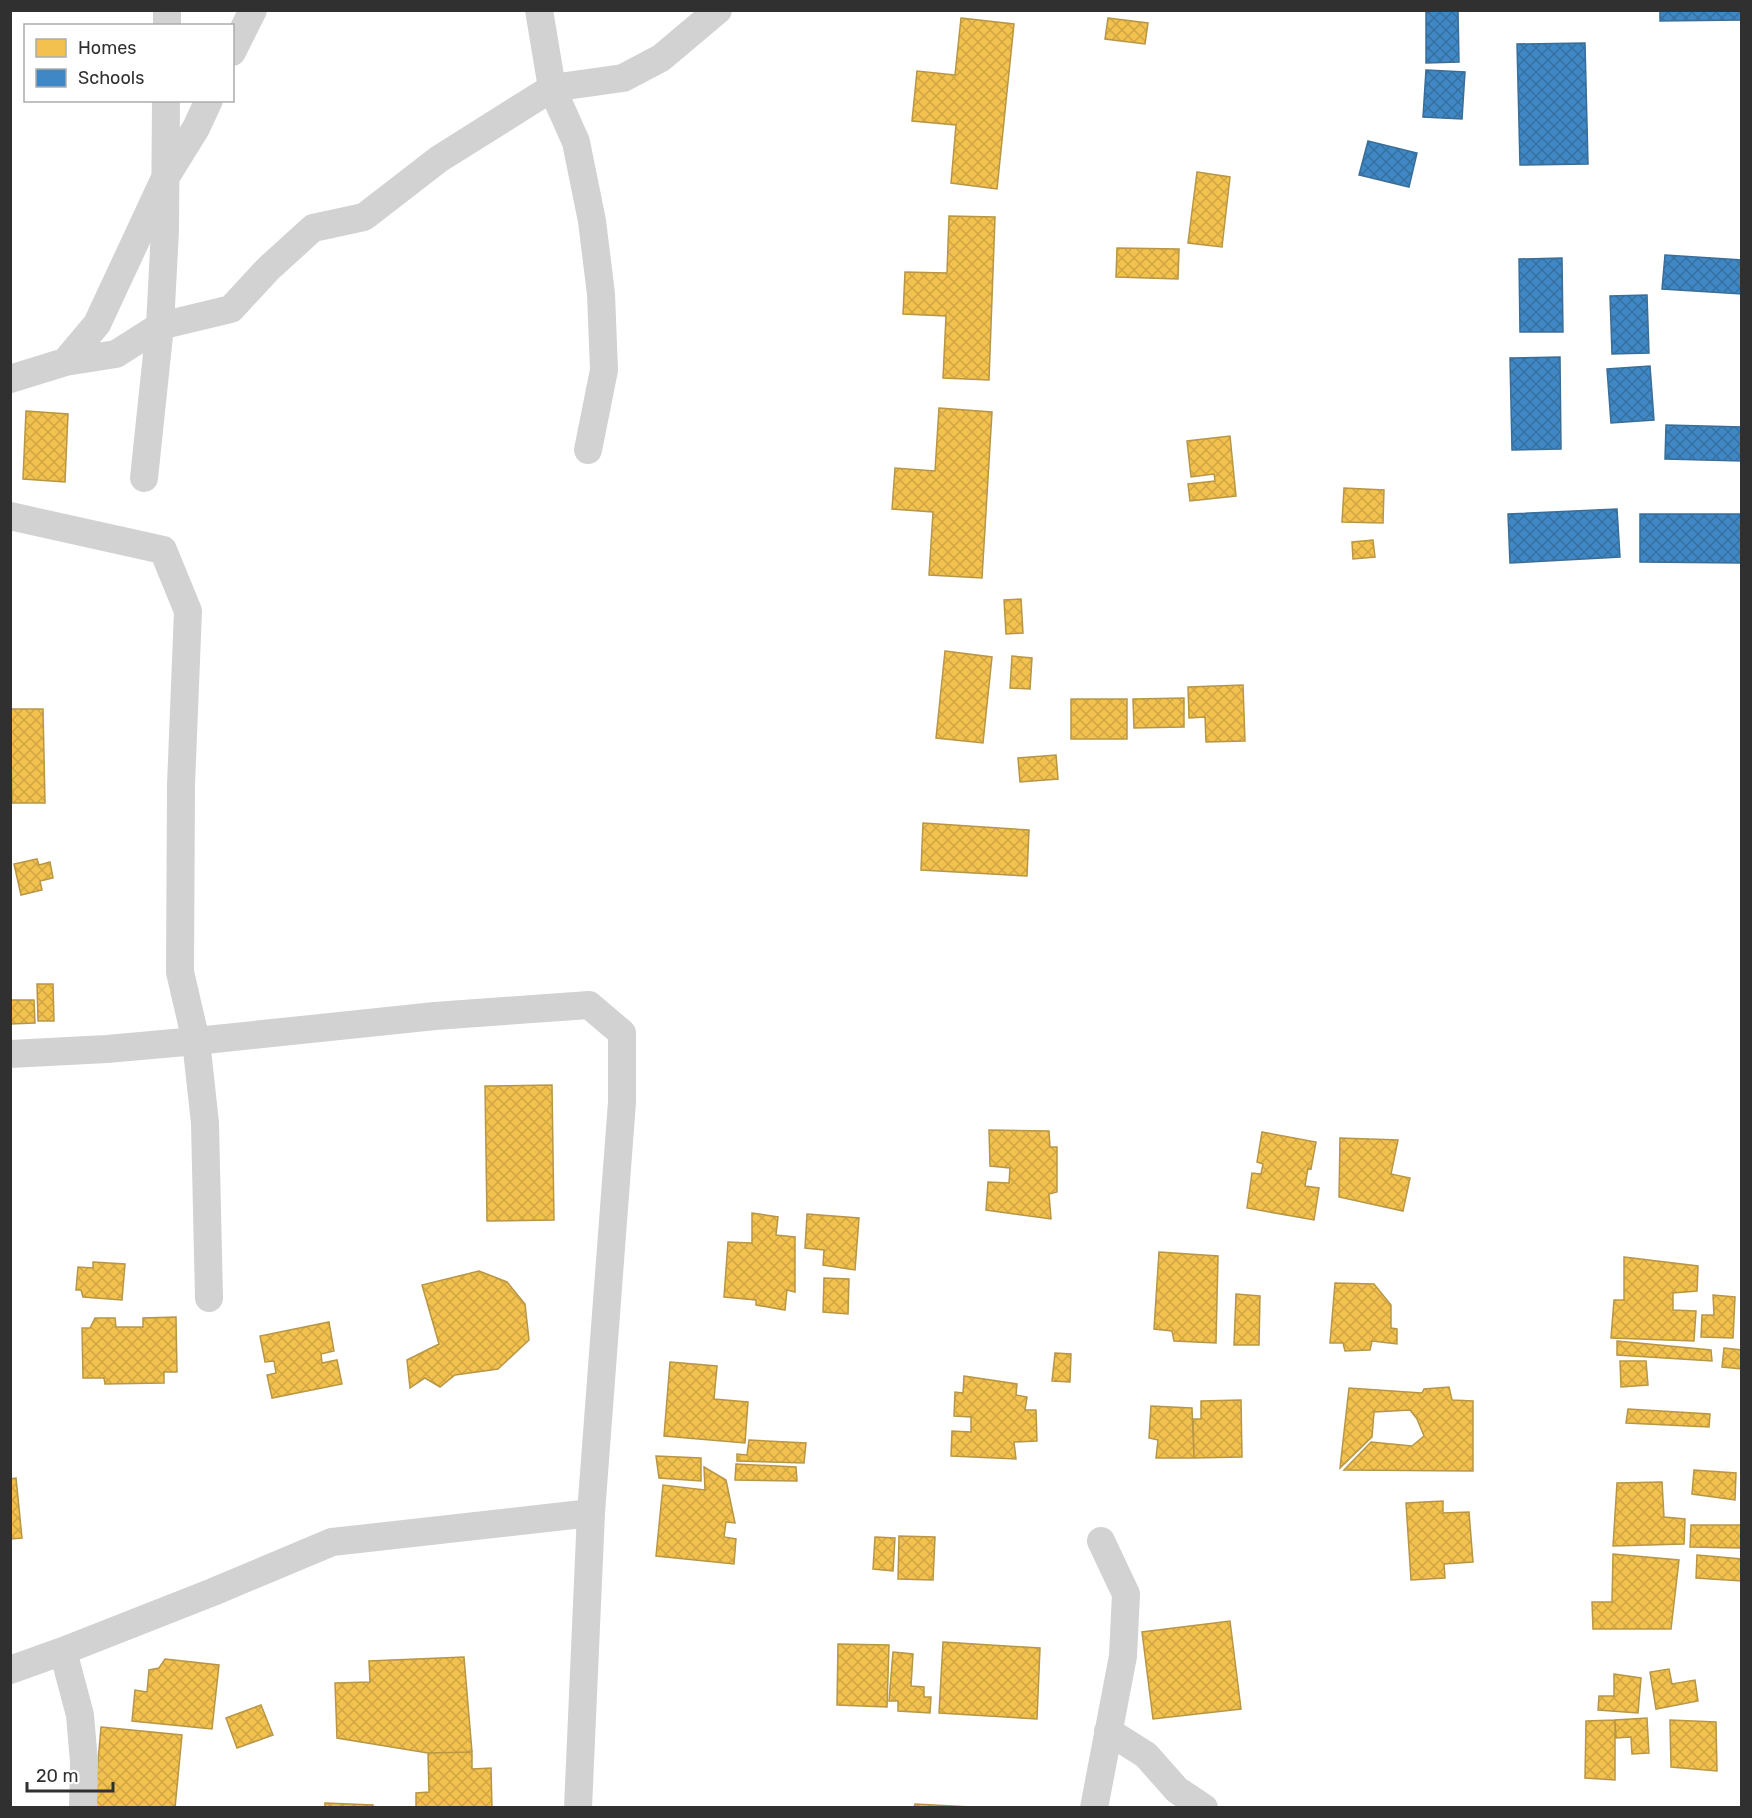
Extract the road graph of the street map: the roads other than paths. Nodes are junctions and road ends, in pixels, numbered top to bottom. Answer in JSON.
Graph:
{"nodes":[{"id":1,"x":253,"y":10,"type":"edge"},
{"id":2,"x":539,"y":10,"type":"edge"},
{"id":3,"x":718,"y":10,"type":"edge"},
{"id":4,"x":234,"y":48,"type":"edge"},
{"id":5,"x":552,"y":88,"type":"junction"},
{"id":6,"x":166,"y":102,"type":"edge"},
{"id":7,"x":208,"y":102,"type":"edge"},
{"id":8,"x":165,"y":178,"type":"junction"},
{"id":9,"x":160,"y":326,"type":"junction"},
{"id":10,"x":65,"y":362,"type":"junction"},
{"id":11,"x":10,"y":380,"type":"edge"},
{"id":12,"x":588,"y":450,"type":"dead end"},
{"id":13,"x":144,"y":478,"type":"dead end"},
{"id":14,"x":10,"y":516,"type":"edge"},
{"id":15,"x":196,"y":1041,"type":"junction"},
{"id":16,"x":10,"y":1054,"type":"edge"},
{"id":17,"x":209,"y":1298,"type":"dead end"},
{"id":18,"x":591,"y":1513,"type":"junction"},
{"id":19,"x":1101,"y":1541,"type":"dead end"},
{"id":20,"x":63,"y":1651,"type":"junction"},
{"id":21,"x":10,"y":1670,"type":"edge"},
{"id":22,"x":1107,"y":1731,"type":"junction"},
{"id":23,"x":83,"y":1808,"type":"edge"},
{"id":24,"x":578,"y":1808,"type":"edge"},
{"id":25,"x":1094,"y":1808,"type":"edge"},
{"id":26,"x":1204,"y":1808,"type":"edge"}],
"edges":[{"from":1,"to":4,"type":"street"},
{"from":2,"to":5,"type":"street"},
{"from":3,"to":5,"type":"street"},
{"from":5,"to":9,"type":"street"},
{"from":5,"to":12,"type":"street"},
{"from":6,"to":8,"type":"street"},
{"from":7,"to":8,"type":"street"},
{"from":8,"to":9,"type":"street"},
{"from":8,"to":10,"type":"street"},
{"from":9,"to":10,"type":"street"},
{"from":9,"to":13,"type":"street"},
{"from":10,"to":11,"type":"street"},
{"from":14,"to":15,"type":"street"},
{"from":15,"to":16,"type":"street"},
{"from":15,"to":17,"type":"street"},
{"from":15,"to":18,"type":"street"},
{"from":18,"to":20,"type":"street"},
{"from":18,"to":24,"type":"street"},
{"from":19,"to":22,"type":"street"},
{"from":20,"to":21,"type":"street"},
{"from":20,"to":23,"type":"street"},
{"from":22,"to":25,"type":"street"},
{"from":22,"to":26,"type":"street"}]}
